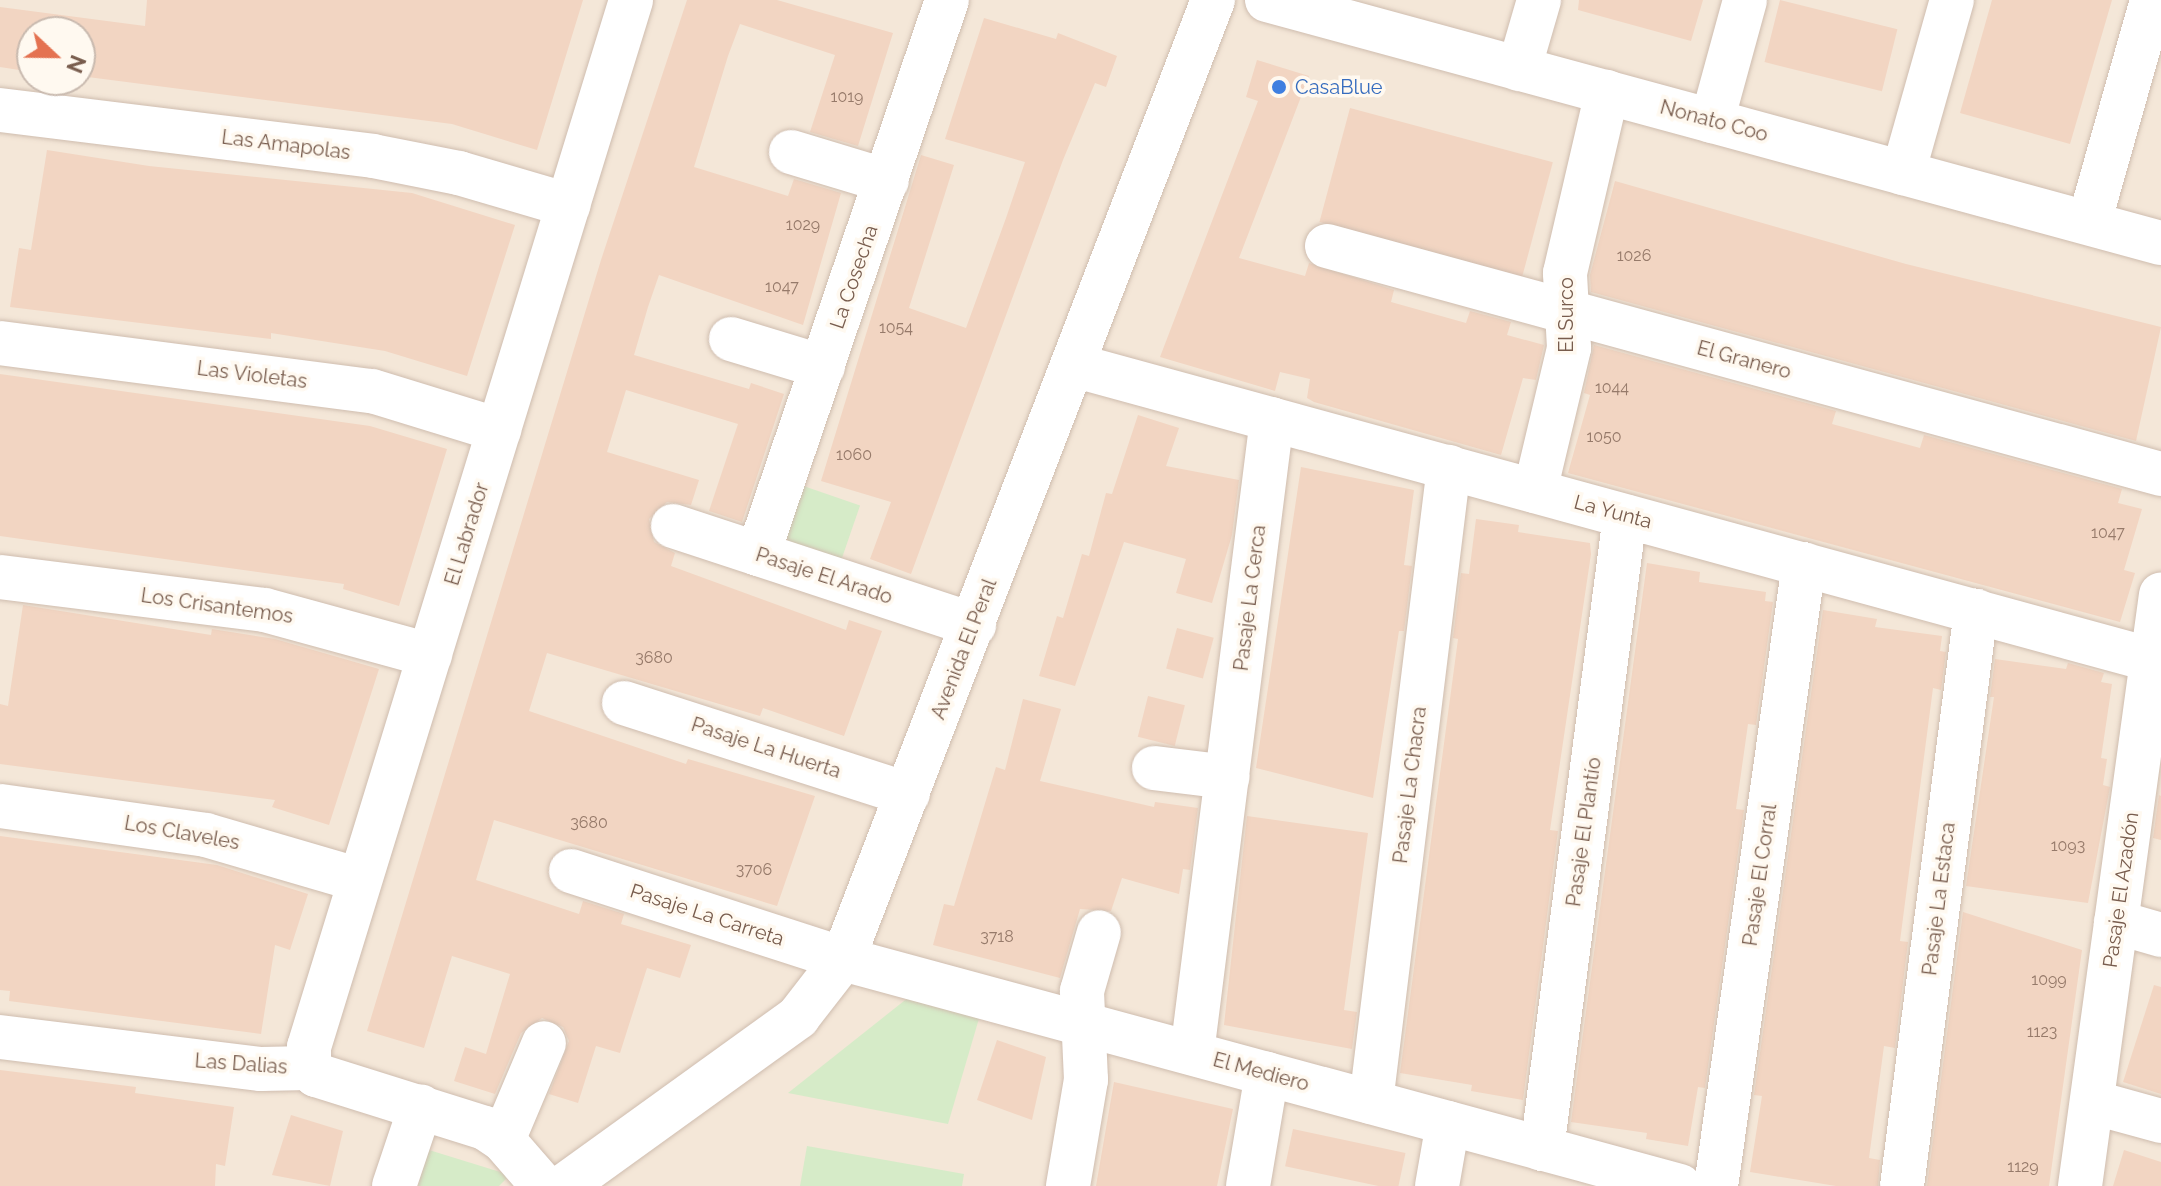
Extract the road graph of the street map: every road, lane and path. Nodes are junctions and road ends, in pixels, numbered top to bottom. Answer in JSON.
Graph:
{"nodes":[{"id":1,"x":631,"y":0,"type":"edge"},
{"id":2,"x":947,"y":0,"type":"edge"},
{"id":3,"x":1213,"y":0,"type":"edge"},
{"id":4,"x":1267,"y":0,"type":"edge"},
{"id":5,"x":1539,"y":0,"type":"edge"},
{"id":6,"x":1745,"y":0,"type":"edge"},
{"id":7,"x":1952,"y":0,"type":"edge"},
{"id":8,"x":2152,"y":0,"type":"edge"},
{"id":9,"x":1519,"y":69,"type":"junction"},
{"id":10,"x":1607,"y":92,"type":"junction"},
{"id":11,"x":0,"y":110,"type":"edge"},
{"id":12,"x":1712,"y":121,"type":"junction"},
{"id":13,"x":791,"y":152,"type":"dead end"},
{"id":14,"x":1903,"y":173,"type":"junction"},
{"id":15,"x":887,"y":181,"type":"junction"},
{"id":16,"x":568,"y":205,"type":"junction"},
{"id":17,"x":2089,"y":223,"type":"junction"},
{"id":18,"x":2161,"y":243,"type":"edge"},
{"id":19,"x":1327,"y":246,"type":"dead end"},
{"id":20,"x":1567,"y":311,"type":"junction"},
{"id":21,"x":731,"y":339,"type":"dead end"},
{"id":22,"x":0,"y":343,"type":"edge"},
{"id":23,"x":1073,"y":365,"type":"junction"},
{"id":24,"x":823,"y":367,"type":"junction"},
{"id":25,"x":1272,"y":419,"type":"junction"},
{"id":26,"x":499,"y":430,"type":"junction"},
{"id":27,"x":1449,"y":467,"type":"junction"},
{"id":28,"x":2161,"y":474,"type":"edge"},
{"id":29,"x":1535,"y":491,"type":"junction"},
{"id":30,"x":1625,"y":516,"type":"junction"},
{"id":31,"x":673,"y":526,"type":"dead end"},
{"id":32,"x":758,"y":554,"type":"junction"},
{"id":33,"x":1804,"y":564,"type":"junction"},
{"id":34,"x":0,"y":577,"type":"edge"},
{"id":35,"x":2161,"y":595,"type":"edge"},
{"id":36,"x":1976,"y":611,"type":"junction"},
{"id":37,"x":974,"y":625,"type":"junction"},
{"id":38,"x":430,"y":655,"type":"junction"},
{"id":39,"x":2152,"y":660,"type":"junction"},
{"id":40,"x":624,"y":703,"type":"dead end"},
{"id":41,"x":1154,"y":768,"type":"dead end"},
{"id":42,"x":1227,"y":777,"type":"junction"},
{"id":43,"x":908,"y":794,"type":"junction"},
{"id":44,"x":0,"y":806,"type":"edge"},
{"id":45,"x":571,"y":871,"type":"dead end"},
{"id":46,"x":360,"y":880,"type":"junction"},
{"id":47,"x":2116,"y":922,"type":"junction"},
{"id":48,"x":1099,"y":932,"type":"dead end"},
{"id":49,"x":2161,"y":935,"type":"edge"},
{"id":50,"x":843,"y":959,"type":"junction"},
{"id":51,"x":1083,"y":1024,"type":"junction"},
{"id":52,"x":0,"y":1037,"type":"edge"},
{"id":53,"x":544,"y":1043,"type":"dead end"},
{"id":54,"x":1192,"y":1053,"type":"junction"},
{"id":55,"x":309,"y":1068,"type":"junction"},
{"id":56,"x":1267,"y":1074,"type":"junction"},
{"id":57,"x":1371,"y":1102,"type":"junction"},
{"id":58,"x":2092,"y":1102,"type":"junction"},
{"id":59,"x":421,"y":1106,"type":"junction"},
{"id":60,"x":2161,"y":1121,"type":"edge"},
{"id":61,"x":1448,"y":1123,"type":"junction"},
{"id":62,"x":503,"y":1140,"type":"junction"},
{"id":63,"x":1542,"y":1149,"type":"junction"},
{"id":64,"x":1622,"y":1178,"type":"edge"},
{"id":65,"x":394,"y":1186,"type":"edge"},
{"id":66,"x":543,"y":1186,"type":"edge"},
{"id":67,"x":564,"y":1186,"type":"edge"},
{"id":68,"x":1068,"y":1186,"type":"edge"},
{"id":69,"x":1248,"y":1186,"type":"edge"},
{"id":70,"x":1437,"y":1186,"type":"edge"},
{"id":71,"x":1680,"y":1186,"type":"edge"},
{"id":72,"x":1716,"y":1186,"type":"edge"},
{"id":73,"x":1902,"y":1186,"type":"edge"},
{"id":74,"x":2080,"y":1186,"type":"edge"}],
"edges":[{"from":1,"to":16,"type":"street","name":"El Labrador"},
{"from":2,"to":15,"type":"street","name":"La Cosecha"},
{"from":3,"to":23,"type":"street","name":"Avenida El Peral"},
{"from":4,"to":9,"type":"street","name":"Nonato Coo"},
{"from":5,"to":9,"type":"street"},
{"from":6,"to":12,"type":"street"},
{"from":7,"to":14,"type":"street"},
{"from":8,"to":17,"type":"street"},
{"from":9,"to":10,"type":"street","name":"Nonato Coo"},
{"from":10,"to":12,"type":"street","name":"Nonato Coo"},
{"from":10,"to":20,"type":"street","name":"El Surco"},
{"from":11,"to":16,"type":"street","name":"Las Amapolas"},
{"from":12,"to":14,"type":"street","name":"Nonato Coo"},
{"from":13,"to":15,"type":"street"},
{"from":14,"to":17,"type":"street","name":"Nonato Coo"},
{"from":15,"to":24,"type":"street","name":"La Cosecha"},
{"from":16,"to":26,"type":"street","name":"El Labrador"},
{"from":17,"to":18,"type":"street","name":"Nonato Coo"},
{"from":19,"to":20,"type":"street","name":"El Granero"},
{"from":20,"to":28,"type":"street","name":"El Granero"},
{"from":20,"to":29,"type":"street","name":"El Surco"},
{"from":21,"to":24,"type":"street"},
{"from":22,"to":26,"type":"street","name":"Las Violetas"},
{"from":23,"to":25,"type":"street","name":"La Yunta"},
{"from":23,"to":37,"type":"street","name":"Avenida El Peral"},
{"from":24,"to":32,"type":"street","name":"La Cosecha"},
{"from":25,"to":27,"type":"street","name":"La Yunta"},
{"from":25,"to":42,"type":"street","name":"Pasaje La Cerca"},
{"from":26,"to":38,"type":"street","name":"El Labrador"},
{"from":27,"to":29,"type":"street","name":"La Yunta"},
{"from":27,"to":57,"type":"street","name":"Pasaje La Chacra"},
{"from":29,"to":30,"type":"street","name":"La Yunta"},
{"from":30,"to":33,"type":"street","name":"La Yunta"},
{"from":30,"to":63,"type":"street","name":"Pasaje El Plantío"},
{"from":31,"to":32,"type":"street","name":"Pasaje El Arado"},
{"from":32,"to":37,"type":"street","name":"Pasaje El Arado"},
{"from":33,"to":36,"type":"street","name":"La Yunta"},
{"from":33,"to":72,"type":"street","name":"Pasaje El Corral"},
{"from":34,"to":38,"type":"street","name":"Los Crisantemos"},
{"from":35,"to":39,"type":"street","name":"Pasaje El Azadón"},
{"from":36,"to":39,"type":"street","name":"La Yunta"},
{"from":36,"to":73,"type":"street","name":"Pasaje La Estaca"},
{"from":37,"to":43,"type":"street","name":"Avenida El Peral"},
{"from":38,"to":46,"type":"street","name":"El Labrador"},
{"from":39,"to":47,"type":"street","name":"Pasaje El Azadón"},
{"from":40,"to":43,"type":"street","name":"Pasaje La Huerta"},
{"from":41,"to":42,"type":"street"},
{"from":42,"to":54,"type":"street","name":"Pasaje La Cerca"},
{"from":43,"to":50,"type":"street","name":"Avenida El Peral"},
{"from":44,"to":46,"type":"street","name":"Los Claveles"},
{"from":45,"to":50,"type":"street","name":"Pasaje La Carreta"},
{"from":46,"to":55,"type":"street","name":"El Labrador"},
{"from":47,"to":49,"type":"street"},
{"from":47,"to":58,"type":"street","name":"Pasaje El Azadón"},
{"from":48,"to":51,"type":"street"},
{"from":50,"to":51,"type":"street","name":"El Mediero"},
{"from":50,"to":67,"type":"street","name":"Avenida El Peral"},
{"from":51,"to":54,"type":"street","name":"El Mediero"},
{"from":51,"to":68,"type":"street"},
{"from":52,"to":55,"type":"street","name":"Las Dalias"},
{"from":53,"to":62,"type":"street"},
{"from":54,"to":56,"type":"street","name":"El Mediero"},
{"from":55,"to":59,"type":"street","name":"Las Dalias"},
{"from":56,"to":57,"type":"street","name":"El Mediero"},
{"from":56,"to":69,"type":"street"},
{"from":57,"to":61,"type":"street","name":"El Mediero"},
{"from":58,"to":60,"type":"street"},
{"from":58,"to":74,"type":"street","name":"Pasaje El Azadón"},
{"from":59,"to":62,"type":"street","name":"Las Dalias"},
{"from":59,"to":65,"type":"street"},
{"from":61,"to":63,"type":"street","name":"El Mediero"},
{"from":61,"to":70,"type":"street"},
{"from":62,"to":66,"type":"street","name":"Las Dalias"},
{"from":63,"to":64,"type":"street","name":"El Mediero"},
{"from":64,"to":71,"type":"street","name":"El Mediero"}]}
